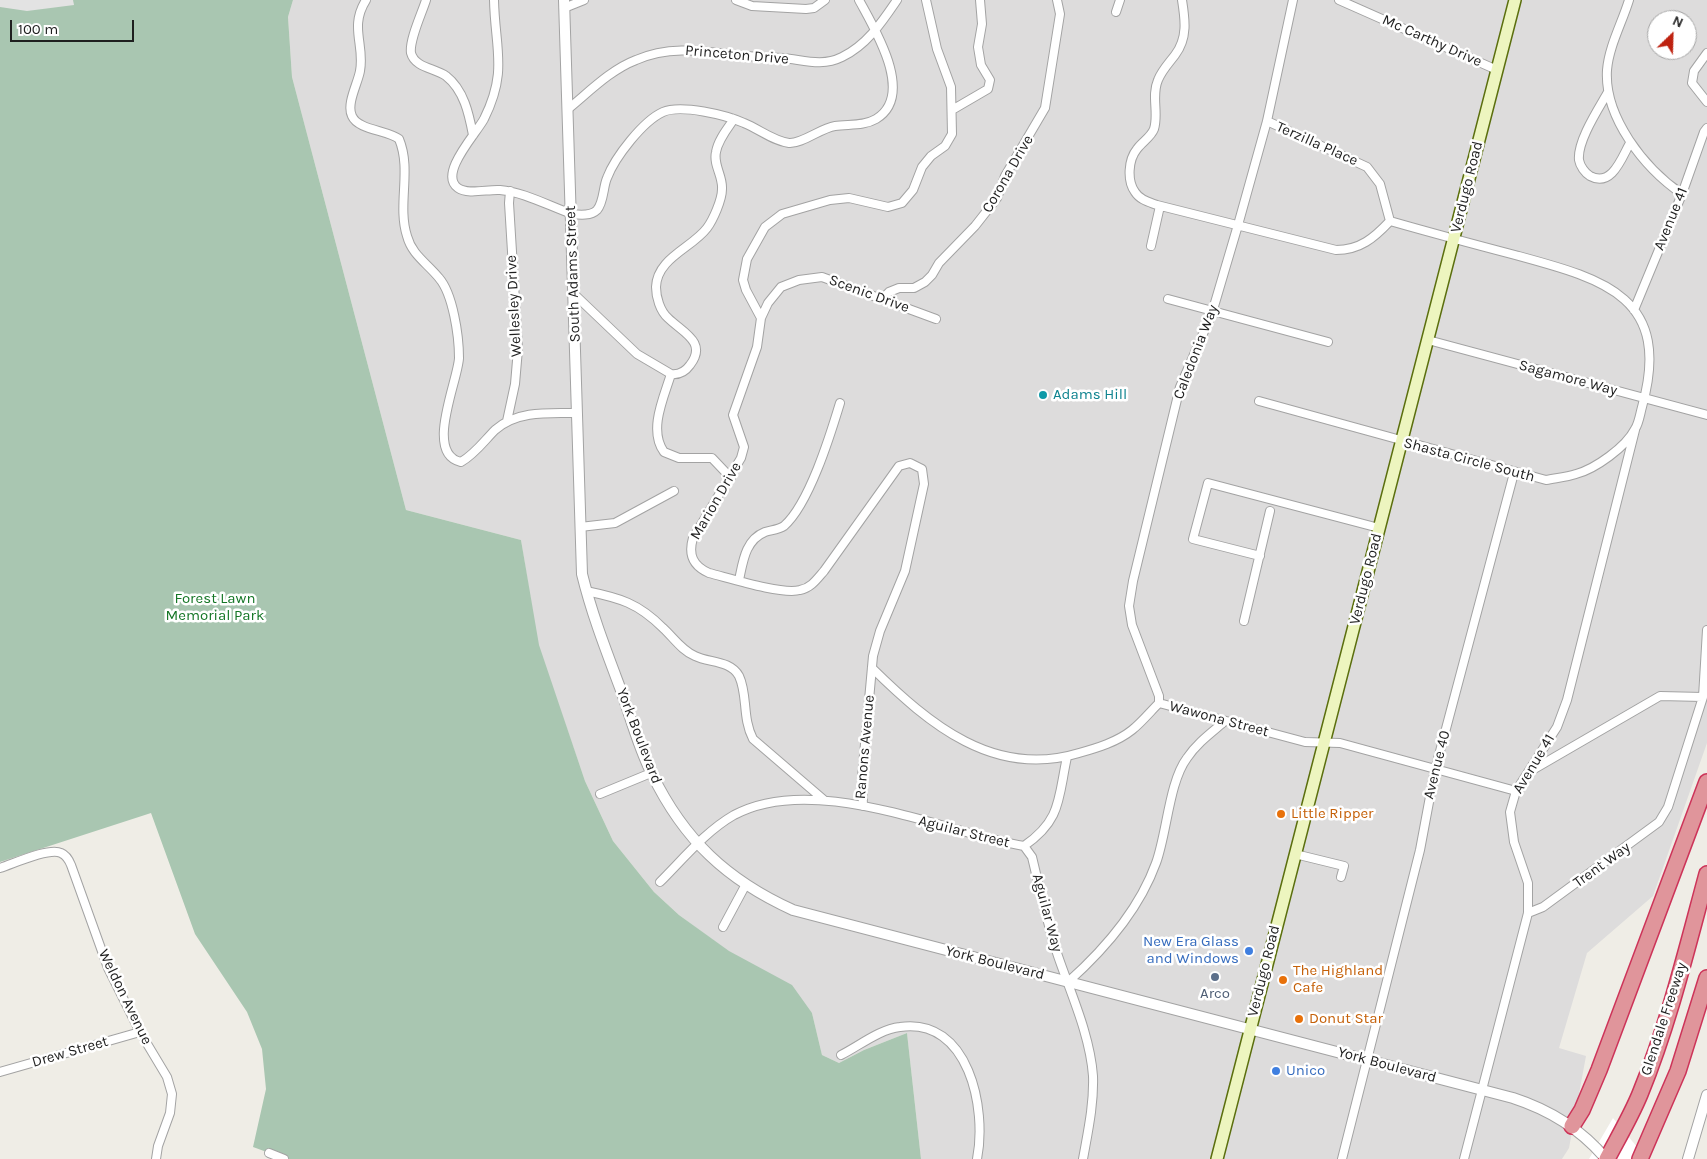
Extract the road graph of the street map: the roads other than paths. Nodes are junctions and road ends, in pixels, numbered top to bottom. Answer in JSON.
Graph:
{"nodes":[{"id":1,"x":366,"y":0,"type":"edge"},
{"id":2,"x":426,"y":0,"type":"edge"},
{"id":3,"x":494,"y":0,"type":"edge"},
{"id":4,"x":584,"y":0,"type":"edge"},
{"id":5,"x":736,"y":0,"type":"edge"},
{"id":6,"x":825,"y":0,"type":"edge"},
{"id":7,"x":859,"y":0,"type":"edge"},
{"id":8,"x":897,"y":0,"type":"edge"},
{"id":9,"x":926,"y":0,"type":"edge"},
{"id":10,"x":980,"y":0,"type":"edge"},
{"id":11,"x":1057,"y":0,"type":"edge"},
{"id":12,"x":1120,"y":0,"type":"edge"},
{"id":13,"x":1182,"y":0,"type":"edge"},
{"id":14,"x":1293,"y":0,"type":"edge"},
{"id":15,"x":1339,"y":0,"type":"edge"},
{"id":16,"x":1515,"y":0,"type":"edge"},
{"id":17,"x":1629,"y":0,"type":"edge"},
{"id":18,"x":564,"y":4,"type":"edge"},
{"id":19,"x":1116,"y":12,"type":"dead end"},
{"id":20,"x":874,"y":33,"type":"junction"},
{"id":21,"x":1707,"y":53,"type":"edge"},
{"id":22,"x":1497,"y":70,"type":"junction"},
{"id":23,"x":1608,"y":92,"type":"junction"},
{"id":24,"x":1707,"y":102,"type":"edge"},
{"id":25,"x":568,"y":109,"type":"junction"},
{"id":26,"x":952,"y":110,"type":"junction"},
{"id":27,"x":734,"y":119,"type":"junction"},
{"id":28,"x":1266,"y":121,"type":"junction"},
{"id":29,"x":1707,"y":128,"type":"edge"},
{"id":30,"x":473,"y":135,"type":"junction"},
{"id":31,"x":1630,"y":143,"type":"junction"},
{"id":32,"x":510,"y":191,"type":"junction"},
{"id":33,"x":1682,"y":194,"type":"junction"},
{"id":34,"x":1160,"y":206,"type":"junction"},
{"id":35,"x":572,"y":214,"type":"junction"},
{"id":36,"x":1390,"y":221,"type":"junction"},
{"id":37,"x":1238,"y":225,"type":"junction"},
{"id":38,"x":1454,"y":239,"type":"junction"},
{"id":39,"x":1151,"y":246,"type":"dead end"},
{"id":40,"x":574,"y":294,"type":"junction"},
{"id":41,"x":883,"y":298,"type":"junction"},
{"id":42,"x":1168,"y":299,"type":"dead end"},
{"id":43,"x":1634,"y":310,"type":"junction"},
{"id":44,"x":1212,"y":313,"type":"junction"},
{"id":45,"x":761,"y":318,"type":"junction"},
{"id":46,"x":936,"y":319,"type":"dead end"},
{"id":47,"x":1428,"y":340,"type":"junction"},
{"id":48,"x":1328,"y":342,"type":"dead end"},
{"id":49,"x":671,"y":374,"type":"junction"},
{"id":50,"x":1644,"y":398,"type":"junction"},
{"id":51,"x":1259,"y":401,"type":"dead end"},
{"id":52,"x":840,"y":403,"type":"dead end"},
{"id":53,"x":577,"y":413,"type":"junction"},
{"id":54,"x":1707,"y":415,"type":"edge"},
{"id":55,"x":508,"y":421,"type":"junction"},
{"id":56,"x":1635,"y":429,"type":"junction"},
{"id":57,"x":1401,"y":442,"type":"junction"},
{"id":58,"x":922,"y":469,"type":"joint"},
{"id":59,"x":1514,"y":473,"type":"junction"},
{"id":60,"x":731,"y":478,"type":"junction"},
{"id":61,"x":674,"y":491,"type":"dead end"},
{"id":62,"x":1270,"y":511,"type":"dead end"},
{"id":63,"x":580,"y":527,"type":"junction"},
{"id":64,"x":1379,"y":528,"type":"junction"},
{"id":65,"x":580,"y":548,"type":"joint"},
{"id":66,"x":1260,"y":556,"type":"junction"},
{"id":67,"x":739,"y":580,"type":"junction"},
{"id":68,"x":586,"y":591,"type":"junction"},
{"id":69,"x":1244,"y":621,"type":"dead end"},
{"id":70,"x":1707,"y":630,"type":"edge"},
{"id":71,"x":872,"y":668,"type":"junction"},
{"id":72,"x":1704,"y":697,"type":"junction"},
{"id":73,"x":1159,"y":703,"type":"junction"},
{"id":74,"x":1225,"y":721,"type":"junction"},
{"id":75,"x":1324,"y":743,"type":"junction"},
{"id":76,"x":1067,"y":757,"type":"junction"},
{"id":77,"x":1435,"y":770,"type":"junction"},
{"id":78,"x":1527,"y":772,"type":"junction"},
{"id":79,"x":651,"y":773,"type":"junction"},
{"id":80,"x":1707,"y":782,"type":"edge"},
{"id":81,"x":1516,"y":791,"type":"junction"},
{"id":82,"x":600,"y":794,"type":"dead end"},
{"id":83,"x":824,"y":800,"type":"junction"},
{"id":84,"x":863,"y":806,"type":"junction"},
{"id":85,"x":698,"y":845,"type":"junction"},
{"id":86,"x":1024,"y":846,"type":"junction"},
{"id":87,"x":1295,"y":854,"type":"junction"},
{"id":88,"x":0,"y":868,"type":"edge"},
{"id":89,"x":1707,"y":874,"type":"edge"},
{"id":90,"x":1341,"y":877,"type":"dead end"},
{"id":91,"x":660,"y":882,"type":"dead end"},
{"id":92,"x":745,"y":886,"type":"junction"},
{"id":93,"x":1528,"y":913,"type":"junction"},
{"id":94,"x":723,"y":927,"type":"dead end"},
{"id":95,"x":1707,"y":978,"type":"edge"},
{"id":96,"x":1068,"y":982,"type":"junction"},
{"id":97,"x":1250,"y":1028,"type":"junction"},
{"id":98,"x":140,"y":1032,"type":"junction"},
{"id":99,"x":841,"y":1055,"type":"dead end"},
{"id":100,"x":1367,"y":1059,"type":"junction"},
{"id":101,"x":0,"y":1072,"type":"edge"},
{"id":102,"x":1482,"y":1090,"type":"junction"},
{"id":103,"x":1707,"y":1095,"type":"edge"},
{"id":104,"x":1572,"y":1126,"type":"junction"},
{"id":105,"x":269,"y":1153,"type":"dead end"},
{"id":106,"x":1642,"y":1156,"type":"edge"},
{"id":107,"x":156,"y":1159,"type":"edge"},
{"id":108,"x":284,"y":1159,"type":"edge"},
{"id":109,"x":977,"y":1159,"type":"edge"},
{"id":110,"x":1083,"y":1159,"type":"edge"},
{"id":111,"x":1217,"y":1159,"type":"edge"},
{"id":112,"x":1342,"y":1159,"type":"edge"},
{"id":113,"x":1464,"y":1159,"type":"edge"},
{"id":114,"x":1606,"y":1159,"type":"edge"},
{"id":115,"x":1688,"y":1159,"type":"edge"}],
"edges":[{"from":1,"to":55,"type":"street"},
{"from":2,"to":30,"type":"street"},
{"from":3,"to":30,"type":"street"},
{"from":4,"to":18,"type":"street"},
{"from":5,"to":6,"type":"street"},
{"from":7,"to":20,"type":"street"},
{"from":8,"to":20,"type":"street","name":"Princeton Drive"},
{"from":9,"to":26,"type":"street"},
{"from":10,"to":26,"type":"street"},
{"from":11,"to":41,"type":"street","name":"Corona Drive"},
{"from":12,"to":19,"type":"street"},
{"from":13,"to":34,"type":"street"},
{"from":14,"to":28,"type":"street","name":"Caledonia Way"},
{"from":15,"to":22,"type":"street","name":"Mc Carthy Drive"},
{"from":16,"to":22,"type":"main road","name":"Verdugo Road"},
{"from":17,"to":23,"type":"street"},
{"from":18,"to":25,"type":"street","name":"South Adams Street"},
{"from":20,"to":25,"type":"street","name":"Princeton Drive"},
{"from":20,"to":27,"type":"street"},
{"from":21,"to":24,"type":"street"},
{"from":22,"to":38,"type":"main road","name":"Verdugo Road"},
{"from":23,"to":31,"type":"street"},
{"from":23,"to":31,"type":"street"},
{"from":25,"to":35,"type":"street","name":"South Adams Street"},
{"from":26,"to":45,"type":"street"},
{"from":27,"to":35,"type":"street"},
{"from":27,"to":49,"type":"street"},
{"from":28,"to":36,"type":"street","name":"Terzilla Place"},
{"from":28,"to":37,"type":"street","name":"Caledonia Way"},
{"from":29,"to":33,"type":"street","name":"Avenue 41"},
{"from":30,"to":32,"type":"street"},
{"from":31,"to":33,"type":"street"},
{"from":32,"to":35,"type":"street"},
{"from":32,"to":55,"type":"street","name":"Wellesley Drive"},
{"from":33,"to":43,"type":"street","name":"Avenue 41"},
{"from":34,"to":37,"type":"street"},
{"from":34,"to":39,"type":"street"},
{"from":35,"to":40,"type":"street","name":"South Adams Street"},
{"from":36,"to":37,"type":"street"},
{"from":36,"to":38,"type":"street","name":"Shasta Circle South"},
{"from":37,"to":44,"type":"street","name":"Caledonia Way"},
{"from":38,"to":43,"type":"street","name":"Shasta Circle South"},
{"from":38,"to":47,"type":"main road","name":"Verdugo Road"},
{"from":40,"to":49,"type":"street"},
{"from":40,"to":53,"type":"street","name":"South Adams Street"},
{"from":41,"to":45,"type":"street","name":"Scenic Drive"},
{"from":41,"to":46,"type":"street","name":"Scenic Drive"},
{"from":42,"to":44,"type":"street"},
{"from":43,"to":50,"type":"street","name":"Shasta Circle South"},
{"from":44,"to":48,"type":"street"},
{"from":44,"to":73,"type":"street","name":"Caledonia Way"},
{"from":45,"to":60,"type":"street","name":"Marion Drive"},
{"from":47,"to":50,"type":"street","name":"Sagamore Way"},
{"from":47,"to":57,"type":"main road","name":"Verdugo Road"},
{"from":49,"to":60,"type":"street"},
{"from":50,"to":54,"type":"street","name":"Sagamore Way"},
{"from":50,"to":56,"type":"street","name":"Shasta Circle South"},
{"from":51,"to":57,"type":"street","name":"Shasta Circle South"},
{"from":52,"to":67,"type":"street"},
{"from":53,"to":55,"type":"street"},
{"from":53,"to":63,"type":"street","name":"South Adams Street"},
{"from":56,"to":59,"type":"street","name":"Shasta Circle South"},
{"from":56,"to":78,"type":"street","name":"Avenue 41"},
{"from":57,"to":59,"type":"street","name":"Shasta Circle South"},
{"from":57,"to":64,"type":"main road","name":"Verdugo Road"},
{"from":58,"to":67,"type":"street","name":"Marion Drive"},
{"from":58,"to":71,"type":"street","name":"Ranons Avenue"},
{"from":59,"to":77,"type":"street","name":"Avenue 40"},
{"from":60,"to":67,"type":"street","name":"Marion Drive"},
{"from":61,"to":63,"type":"street"},
{"from":62,"to":66,"type":"street"},
{"from":63,"to":65,"type":"street","name":"South Adams Street"},
{"from":64,"to":66,"type":"street"},
{"from":64,"to":75,"type":"main road","name":"Verdugo Road"},
{"from":65,"to":68,"type":"street","name":"York Boulevard"},
{"from":66,"to":69,"type":"street"},
{"from":68,"to":79,"type":"street","name":"York Boulevard"},
{"from":68,"to":83,"type":"street"},
{"from":70,"to":72,"type":"street","name":"Trent Way"},
{"from":71,"to":76,"type":"street","name":"Wawona Street"},
{"from":71,"to":84,"type":"street","name":"Ranons Avenue"},
{"from":72,"to":78,"type":"street"},
{"from":72,"to":93,"type":"street","name":"Trent Way"},
{"from":73,"to":74,"type":"street","name":"Wawona Street"},
{"from":73,"to":76,"type":"street","name":"Wawona Street"},
{"from":74,"to":75,"type":"street","name":"Wawona Street"},
{"from":74,"to":96,"type":"street"},
{"from":75,"to":77,"type":"street","name":"Wawona Street"},
{"from":75,"to":87,"type":"main road","name":"Verdugo Road"},
{"from":76,"to":86,"type":"street","name":"Aguilar Street"},
{"from":77,"to":81,"type":"street","name":"Wawona Street"},
{"from":77,"to":100,"type":"street","name":"Avenue 40"},
{"from":78,"to":81,"type":"street","name":"Avenue 41"},
{"from":79,"to":82,"type":"street"},
{"from":79,"to":85,"type":"street","name":"York Boulevard"},
{"from":80,"to":104,"type":"highway"},
{"from":81,"to":93,"type":"street","name":"Avenue 41"},
{"from":83,"to":84,"type":"street","name":"Ranons Avenue"},
{"from":83,"to":85,"type":"street","name":"Ranons Avenue"},
{"from":84,"to":86,"type":"street","name":"Aguilar Street"},
{"from":85,"to":91,"type":"street","name":"Ranons Avenue"},
{"from":85,"to":92,"type":"street","name":"York Boulevard"},
{"from":86,"to":96,"type":"street","name":"Aguilar Way"},
{"from":87,"to":90,"type":"street"},
{"from":87,"to":97,"type":"main road","name":"Verdugo Road"},
{"from":88,"to":98,"type":"street","name":"Weldon Avenue"},
{"from":89,"to":114,"type":"highway","name":"Glendale Freeway"},
{"from":92,"to":94,"type":"street"},
{"from":92,"to":96,"type":"street","name":"York Boulevard"},
{"from":93,"to":102,"type":"street","name":"Avenue 41"},
{"from":95,"to":106,"type":"highway","name":"Glendale Freeway"},
{"from":96,"to":97,"type":"street","name":"York Boulevard"},
{"from":96,"to":110,"type":"street","name":"Aguilar Way"},
{"from":97,"to":100,"type":"street","name":"York Boulevard"},
{"from":97,"to":111,"type":"main road","name":"Verdugo Road"},
{"from":98,"to":101,"type":"street","name":"Drew Street"},
{"from":98,"to":107,"type":"street","name":"Weldon Avenue"},
{"from":99,"to":109,"type":"street"},
{"from":100,"to":102,"type":"street","name":"York Boulevard"},
{"from":100,"to":112,"type":"street","name":"Avenue 40"},
{"from":102,"to":104,"type":"street","name":"York Boulevard"},
{"from":102,"to":113,"type":"street","name":"Avenue 41"},
{"from":103,"to":115,"type":"street"},
{"from":104,"to":114,"type":"street","name":"York Boulevard"},
{"from":105,"to":108,"type":"street"}]}
